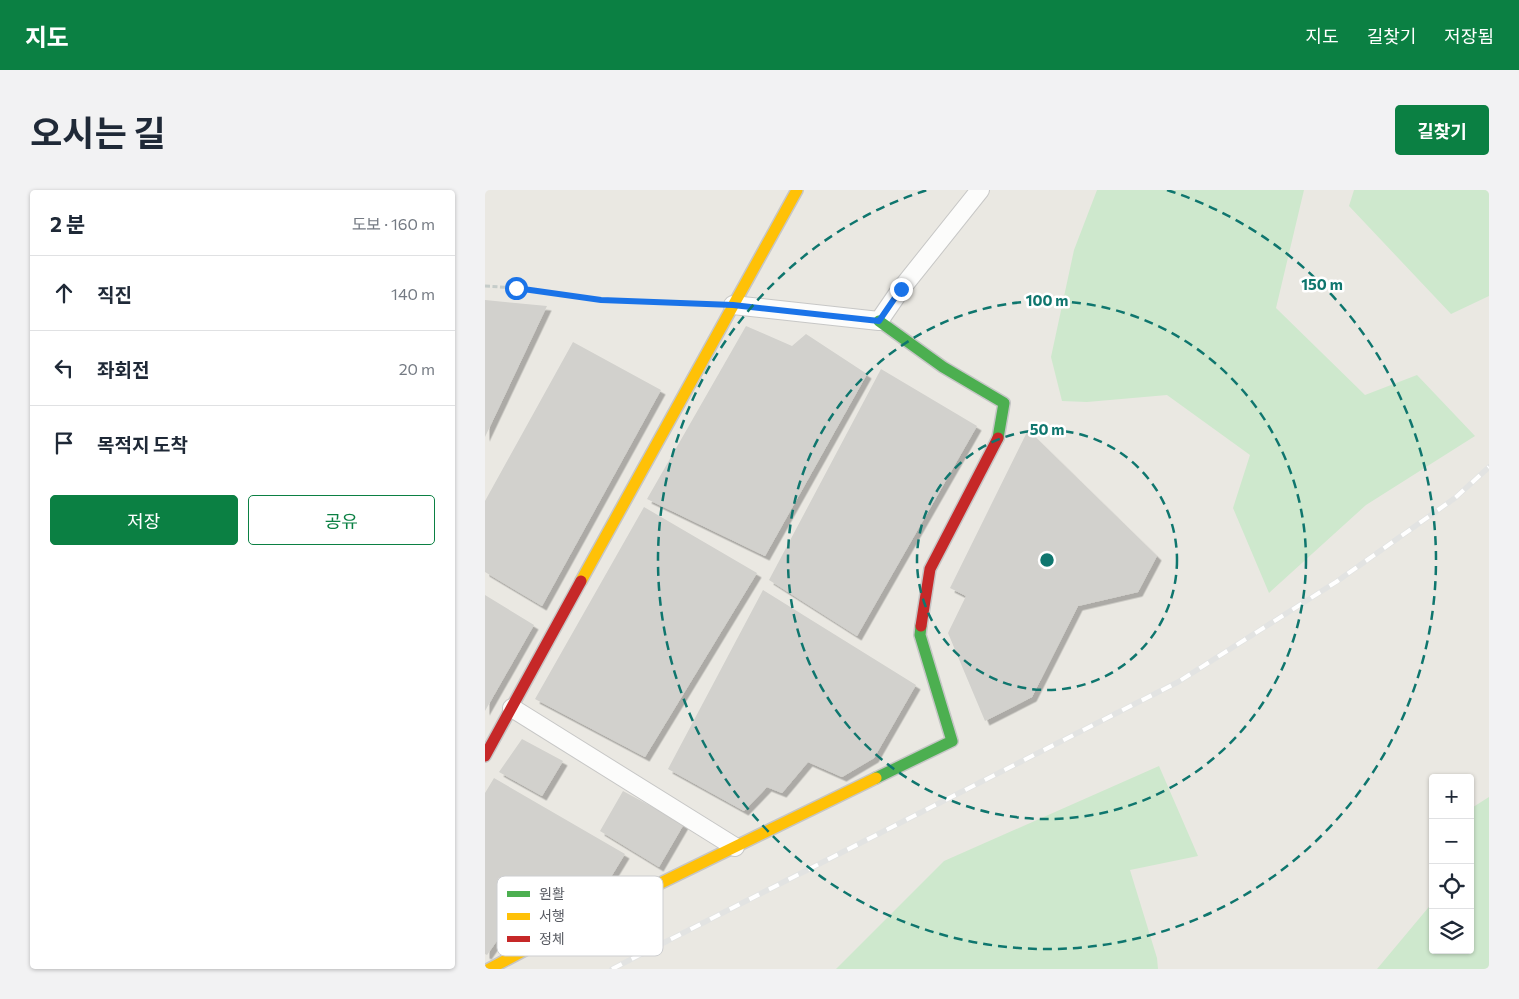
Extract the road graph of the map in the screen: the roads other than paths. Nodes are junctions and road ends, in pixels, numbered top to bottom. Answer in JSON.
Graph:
{"nodes":[{"id":1,"x":797,"y":190,"type":"edge"},
{"id":2,"x":980,"y":190,"type":"edge"},
{"id":3,"x":733,"y":305,"type":"junction"},
{"id":4,"x":879,"y":321,"type":"junction"},
{"id":5,"x":511,"y":708,"type":"junction"},
{"id":6,"x":485,"y":756,"type":"edge"},
{"id":7,"x":735,"y":846,"type":"junction"},
{"id":8,"x":663,"y":881,"type":"edge"},
{"id":9,"x":513,"y":956,"type":"edge"},
{"id":10,"x":489,"y":969,"type":"edge"}],
"edges":[{"from":1,"to":3,"type":"street"},
{"from":2,"to":4,"type":"street"},
{"from":3,"to":4,"type":"street"},
{"from":3,"to":5,"type":"street"},
{"from":4,"to":7,"type":"street"},
{"from":5,"to":6,"type":"street"},
{"from":5,"to":7,"type":"street"},
{"from":7,"to":8,"type":"street"},
{"from":9,"to":10,"type":"street"}]}
